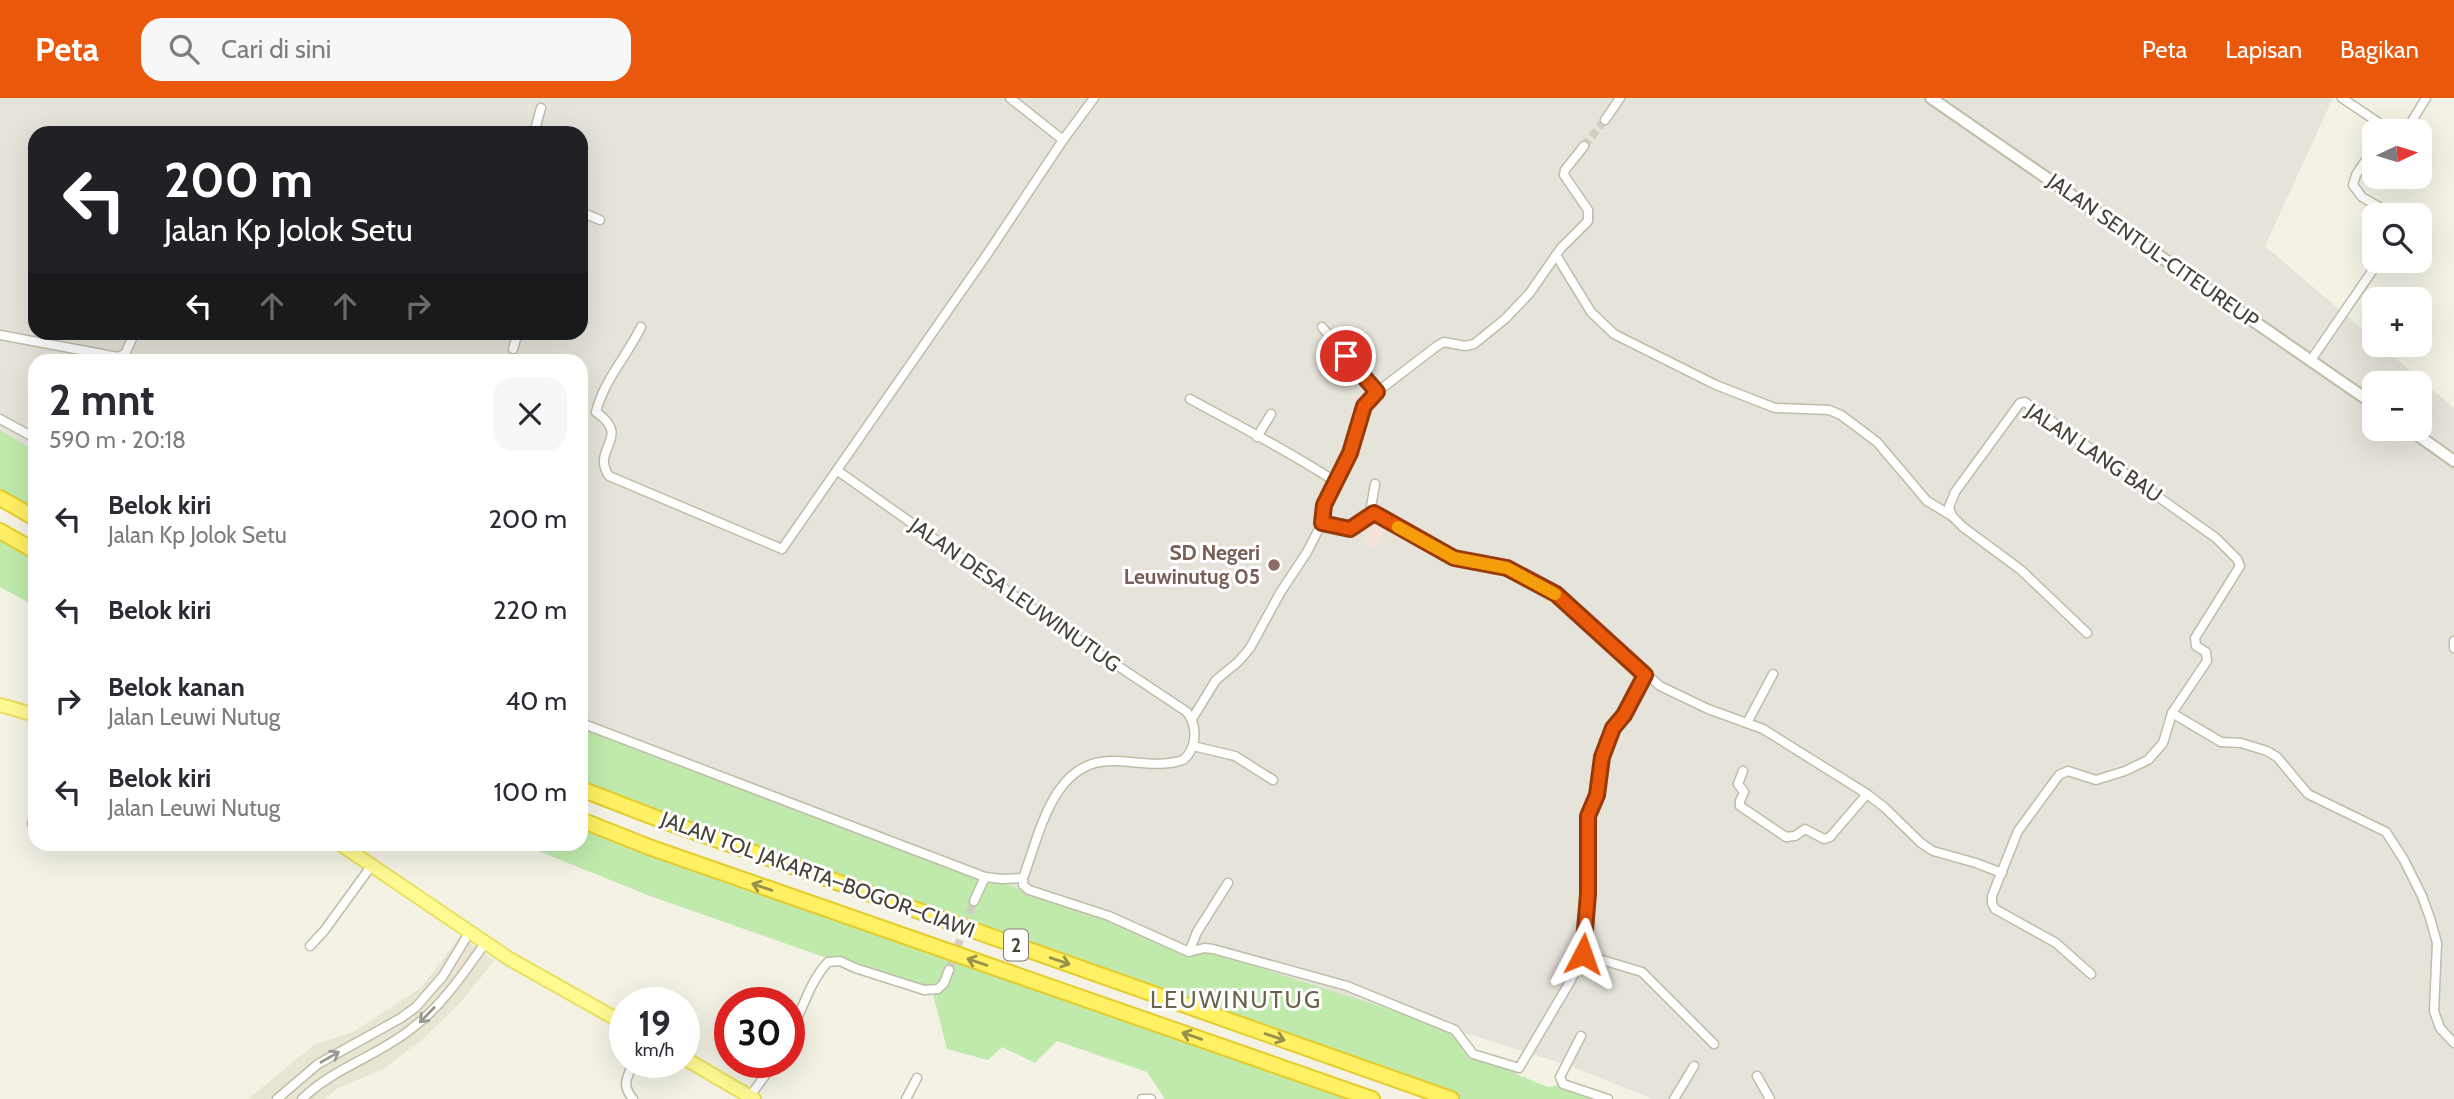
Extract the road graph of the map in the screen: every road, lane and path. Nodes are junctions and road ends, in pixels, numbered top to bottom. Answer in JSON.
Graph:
{"nodes":[{"id":1,"x":1010,"y":98,"type":"edge"},
{"id":2,"x":1094,"y":98,"type":"edge"},
{"id":3,"x":1620,"y":98,"type":"edge"},
{"id":4,"x":1931,"y":98,"type":"edge"},
{"id":5,"x":2342,"y":98,"type":"edge"},
{"id":6,"x":2426,"y":98,"type":"edge"},
{"id":7,"x":541,"y":108,"type":"dead end"},
{"id":8,"x":2372,"y":119,"type":"edge"},
{"id":9,"x":2413,"y":119,"type":"edge"},
{"id":10,"x":1605,"y":120,"type":"tunnel mouth"},
{"id":11,"x":536,"y":126,"type":"edge"},
{"id":12,"x":1063,"y":139,"type":"junction"},
{"id":13,"x":1584,"y":146,"type":"tunnel mouth"},
{"id":14,"x":2362,"y":166,"type":"edge"},
{"id":15,"x":2372,"y":203,"type":"edge"},
{"id":16,"x":588,"y":215,"type":"edge"},
{"id":17,"x":600,"y":220,"type":"dead end"},
{"id":18,"x":1556,"y":255,"type":"junction"},
{"id":19,"x":2371,"y":273,"type":"edge"},
{"id":20,"x":641,"y":327,"type":"dead end"},
{"id":21,"x":1322,"y":327,"type":"dead end"},
{"id":22,"x":0,"y":335,"type":"edge"},
{"id":23,"x":516,"y":340,"type":"edge"},
{"id":24,"x":513,"y":349,"type":"dead end"},
{"id":25,"x":102,"y":354,"type":"edge"},
{"id":26,"x":2311,"y":360,"type":"junction"},
{"id":27,"x":1377,"y":392,"type":"junction"},
{"id":28,"x":2362,"y":396,"type":"edge"},
{"id":29,"x":1190,"y":399,"type":"dead end"},
{"id":30,"x":1271,"y":414,"type":"dead end"},
{"id":31,"x":0,"y":419,"type":"edge"},
{"id":32,"x":28,"y":434,"type":"edge"},
{"id":33,"x":1257,"y":437,"type":"junction"},
{"id":34,"x":2426,"y":441,"type":"edge"},
{"id":35,"x":2454,"y":461,"type":"edge"},
{"id":36,"x":838,"y":471,"type":"junction"},
{"id":37,"x":1336,"y":482,"type":"junction"},
{"id":38,"x":1375,"y":484,"type":"dead end"},
{"id":39,"x":0,"y":498,"type":"edge"},
{"id":40,"x":1372,"y":510,"type":"junction"},
{"id":41,"x":28,"y":513,"type":"edge"},
{"id":42,"x":1952,"y":516,"type":"junction"},
{"id":43,"x":1322,"y":523,"type":"junction"},
{"id":44,"x":0,"y":531,"type":"edge"},
{"id":45,"x":28,"y":547,"type":"edge"},
{"id":46,"x":2087,"y":633,"type":"dead end"},
{"id":47,"x":2454,"y":641,"type":"edge"},
{"id":48,"x":2454,"y":648,"type":"edge"},
{"id":49,"x":1773,"y":674,"type":"dead end"},
{"id":50,"x":1645,"y":675,"type":"junction"},
{"id":51,"x":0,"y":705,"type":"edge"},
{"id":52,"x":28,"y":713,"type":"edge"},
{"id":53,"x":2172,"y":713,"type":"junction"},
{"id":54,"x":1192,"y":719,"type":"junction"},
{"id":55,"x":1747,"y":723,"type":"junction"},
{"id":56,"x":588,"y":726,"type":"edge"},
{"id":57,"x":1193,"y":746,"type":"junction"},
{"id":58,"x":1743,"y":771,"type":"dead end"},
{"id":59,"x":1273,"y":780,"type":"dead end"},
{"id":60,"x":588,"y":792,"type":"edge"},
{"id":61,"x":1867,"y":793,"type":"junction"},
{"id":62,"x":588,"y":823,"type":"edge"},
{"id":63,"x":351,"y":851,"type":"edge"},
{"id":64,"x":372,"y":865,"type":"junction"},
{"id":65,"x":2002,"y":873,"type":"junction"},
{"id":66,"x":985,"y":877,"type":"junction"},
{"id":67,"x":1023,"y":878,"type":"junction"},
{"id":68,"x":1228,"y":883,"type":"dead end"},
{"id":69,"x":974,"y":901,"type":"tunnel mouth"},
{"id":70,"x":469,"y":933,"type":"junction"},
{"id":71,"x":485,"y":943,"type":"junction"},
{"id":72,"x":310,"y":946,"type":"dead end"},
{"id":73,"x":1189,"y":952,"type":"junction"},
{"id":74,"x":1583,"y":954,"type":"junction"},
{"id":75,"x":949,"y":970,"type":"tunnel mouth"},
{"id":76,"x":2091,"y":974,"type":"dead end"},
{"id":77,"x":431,"y":990,"type":"junction"},
{"id":78,"x":442,"y":998,"type":"junction"},
{"id":79,"x":805,"y":1000,"type":"edge"},
{"id":80,"x":609,"y":1015,"type":"edge"},
{"id":81,"x":1581,"y":1036,"type":"dead end"},
{"id":82,"x":2454,"y":1043,"type":"edge"},
{"id":83,"x":1714,"y":1044,"type":"dead end"},
{"id":84,"x":1694,"y":1066,"type":"dead end"},
{"id":85,"x":700,"y":1067,"type":"edge"},
{"id":86,"x":1757,"y":1076,"type":"dead end"},
{"id":87,"x":626,"y":1078,"type":"edge"},
{"id":88,"x":765,"y":1078,"type":"edge"},
{"id":89,"x":917,"y":1078,"type":"dead end"},
{"id":90,"x":630,"y":1098,"type":"edge"},
{"id":91,"x":752,"y":1098,"type":"edge"},
{"id":92,"x":277,"y":1099,"type":"edge"},
{"id":93,"x":302,"y":1099,"type":"edge"},
{"id":94,"x":906,"y":1099,"type":"edge"},
{"id":95,"x":1142,"y":1099,"type":"edge"},
{"id":96,"x":1151,"y":1099,"type":"edge"},
{"id":97,"x":1372,"y":1099,"type":"edge"},
{"id":98,"x":1451,"y":1099,"type":"edge"},
{"id":99,"x":1608,"y":1099,"type":"edge"},
{"id":100,"x":1674,"y":1099,"type":"edge"},
{"id":101,"x":1770,"y":1099,"type":"edge"}],
"edges":[{"from":1,"to":12,"type":"street"},
{"from":2,"to":12,"type":"street"},
{"from":3,"to":10,"type":"street"},
{"from":4,"to":26,"type":"street","name":"JALAN SENTUL-CITEUREUP"},
{"from":5,"to":8,"type":"street"},
{"from":6,"to":9,"type":"street"},
{"from":7,"to":11,"type":"street"},
{"from":12,"to":36,"type":"street"},
{"from":13,"to":18,"type":"street"},
{"from":14,"to":15,"type":"street"},
{"from":16,"to":17,"type":"street"},
{"from":18,"to":27,"type":"street"},
{"from":18,"to":42,"type":"street"},
{"from":19,"to":26,"type":"street"},
{"from":20,"to":36,"type":"street"},
{"from":21,"to":27,"type":"street"},
{"from":22,"to":25,"type":"street"},
{"from":23,"to":24,"type":"street"},
{"from":26,"to":28,"type":"street","name":"JALAN SENTUL-CITEUREUP"},
{"from":27,"to":37,"type":"street"},
{"from":29,"to":33,"type":"street"},
{"from":30,"to":33,"type":"street"},
{"from":31,"to":32,"type":"street"},
{"from":33,"to":37,"type":"street"},
{"from":34,"to":35,"type":"street"},
{"from":36,"to":54,"type":"street","name":"JALAN DESA LEUWINUTUG"},
{"from":37,"to":43,"type":"street"},
{"from":38,"to":40,"type":"street"},
{"from":39,"to":41,"type":"highway"},
{"from":40,"to":43,"type":"street"},
{"from":40,"to":50,"type":"street"},
{"from":42,"to":46,"type":"street"},
{"from":42,"to":53,"type":"street","name":"JALAN LANG BAU"},
{"from":43,"to":54,"type":"street"},
{"from":44,"to":45,"type":"highway"},
{"from":47,"to":48,"type":"street"},
{"from":49,"to":55,"type":"street"},
{"from":50,"to":55,"type":"street"},
{"from":50,"to":74,"type":"street"},
{"from":51,"to":52,"type":"main road"},
{"from":53,"to":65,"type":"street"},
{"from":53,"to":82,"type":"street"},
{"from":54,"to":57,"type":"street"},
{"from":55,"to":61,"type":"street"},
{"from":56,"to":66,"type":"street"},
{"from":57,"to":59,"type":"street"},
{"from":57,"to":67,"type":"street"},
{"from":58,"to":61,"type":"street"},
{"from":60,"to":98,"type":"highway","name":"JALAN TOL JAKARTA–BOGOR–CIAWI","number":"2","one_way":true},
{"from":61,"to":65,"type":"street"},
{"from":97,"to":62,"type":"highway","name":"JALAN TOL JAKARTA–BOGOR–CIAWI","number":"2","one_way":true},
{"from":63,"to":64,"type":"main road"},
{"from":64,"to":70,"type":"main road"},
{"from":64,"to":72,"type":"street"},
{"from":65,"to":76,"type":"street"},
{"from":66,"to":67,"type":"street"},
{"from":66,"to":69,"type":"street"},
{"from":67,"to":73,"type":"street"},
{"from":68,"to":73,"type":"street"},
{"from":70,"to":71,"type":"main road"},
{"from":70,"to":77,"type":"street"},
{"from":71,"to":78,"type":"street"},
{"from":71,"to":80,"type":"main road"},
{"from":73,"to":74,"type":"street"},
{"from":74,"to":83,"type":"street"},
{"from":75,"to":79,"type":"street"},
{"from":77,"to":78,"type":"street"},
{"from":92,"to":77,"type":"street","one_way":true},
{"from":78,"to":93,"type":"street","one_way":true},
{"from":81,"to":99,"type":"street"},
{"from":84,"to":100,"type":"street"},
{"from":85,"to":91,"type":"main road"},
{"from":86,"to":101,"type":"street"},
{"from":87,"to":90,"type":"street"},
{"from":88,"to":91,"type":"street"},
{"from":89,"to":94,"type":"street"},
{"from":95,"to":96,"type":"street"}]}
